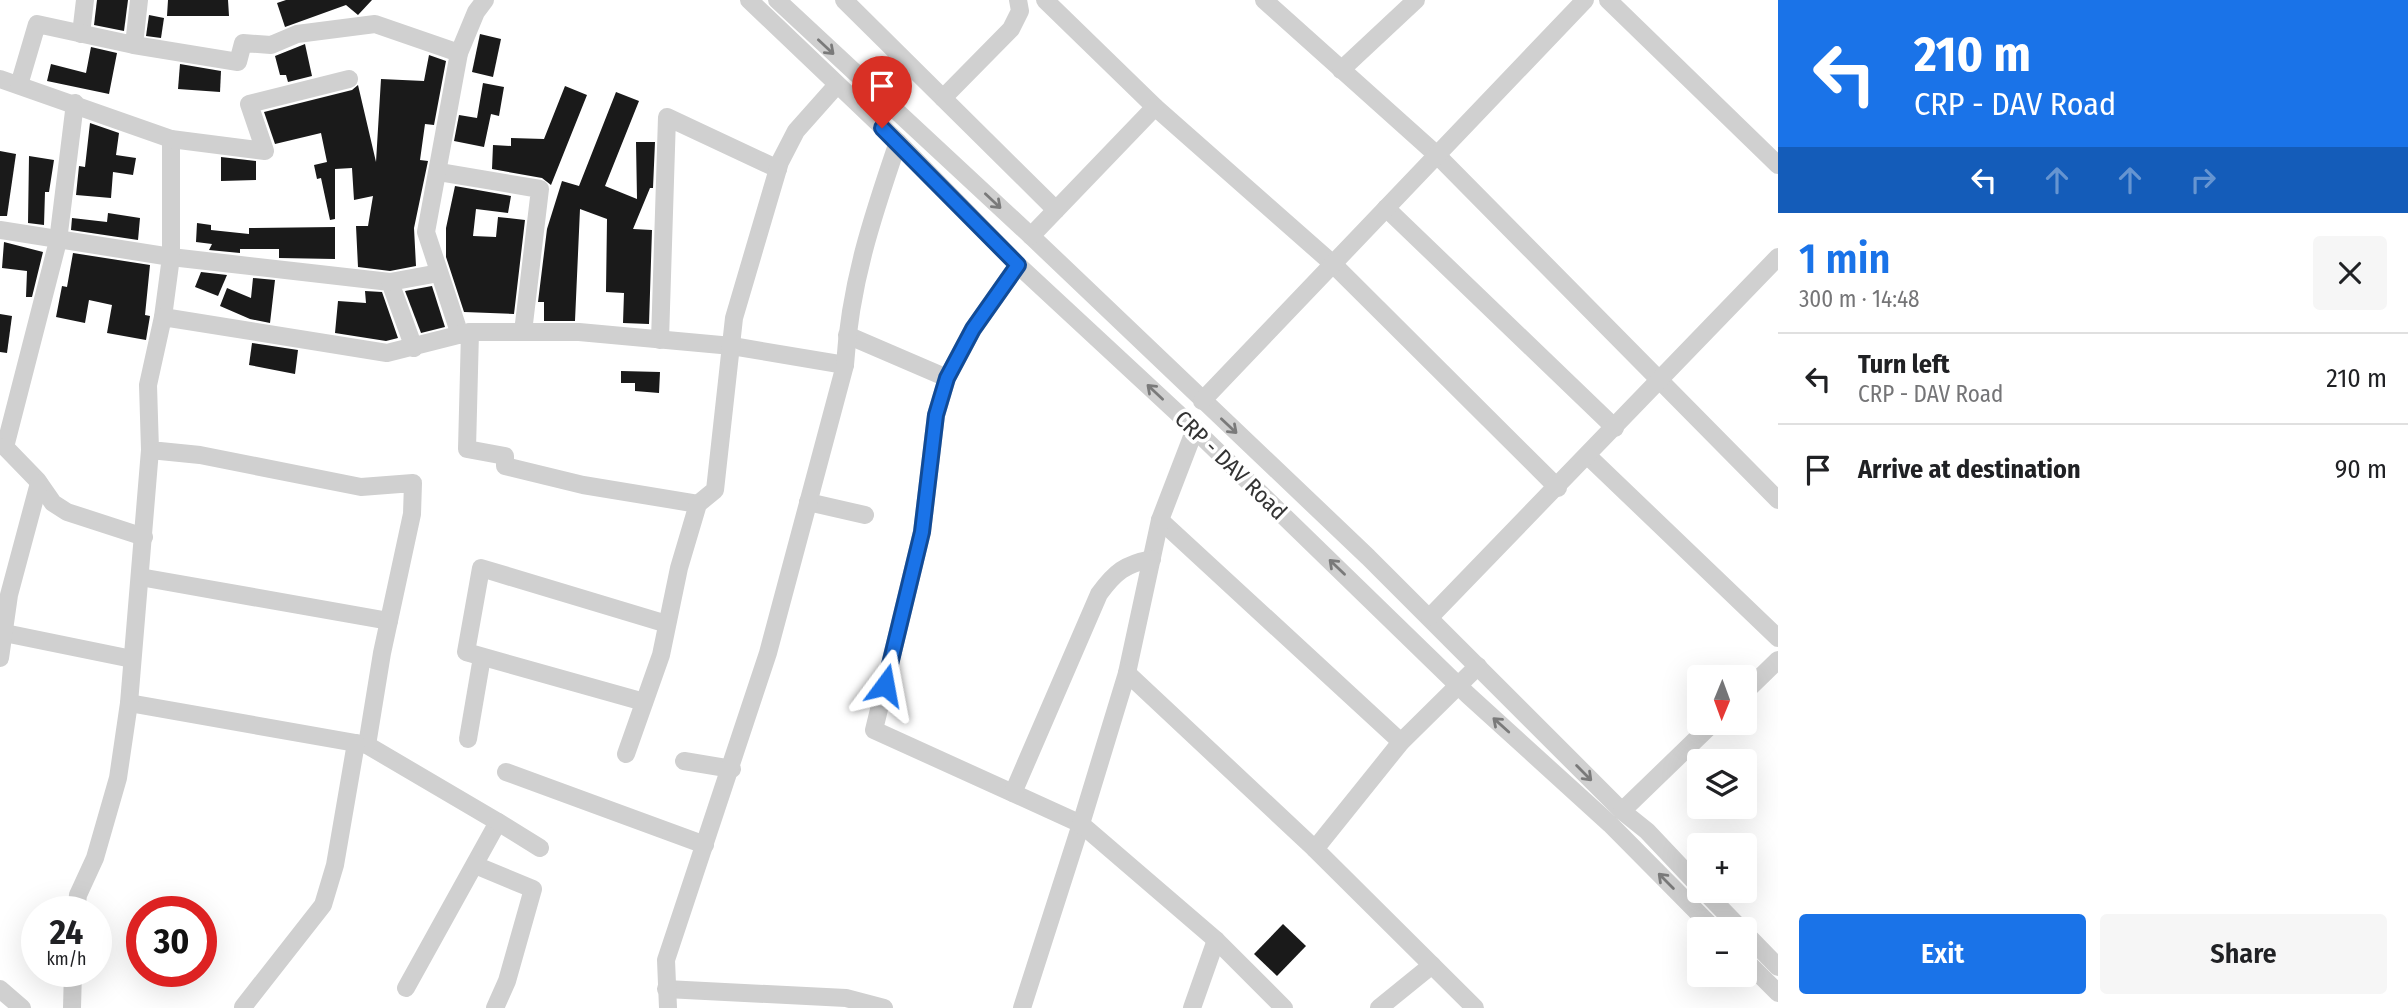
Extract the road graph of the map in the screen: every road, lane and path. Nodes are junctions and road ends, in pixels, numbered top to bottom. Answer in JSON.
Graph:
{"nodes":[{"id":1,"x":85,"y":0,"type":"edge"},
{"id":2,"x":139,"y":0,"type":"edge"},
{"id":3,"x":485,"y":0,"type":"edge"},
{"id":4,"x":749,"y":0,"type":"edge"},
{"id":5,"x":777,"y":0,"type":"edge"},
{"id":6,"x":844,"y":0,"type":"edge"},
{"id":7,"x":1018,"y":0,"type":"edge"},
{"id":8,"x":1045,"y":0,"type":"edge"},
{"id":9,"x":1264,"y":0,"type":"edge"},
{"id":10,"x":1416,"y":0,"type":"edge"},
{"id":11,"x":1608,"y":0,"type":"edge"},
{"id":12,"x":1574,"y":4,"type":"edge"},
{"id":13,"x":81,"y":34,"type":"junction"},
{"id":14,"x":134,"y":45,"type":"junction"},
{"id":15,"x":459,"y":53,"type":"junction"},
{"id":16,"x":1341,"y":70,"type":"junction"},
{"id":17,"x":0,"y":79,"type":"edge"},
{"id":18,"x":349,"y":79,"type":"dead end"},
{"id":19,"x":19,"y":85,"type":"junction"},
{"id":20,"x":836,"y":86,"type":"junction"},
{"id":21,"x":943,"y":98,"type":"junction"},
{"id":22,"x":75,"y":103,"type":"junction"},
{"id":23,"x":1155,"y":107,"type":"junction"},
{"id":24,"x":171,"y":139,"type":"junction"},
{"id":25,"x":898,"y":142,"type":"junction"},
{"id":26,"x":1437,"y":155,"type":"junction"},
{"id":27,"x":1778,"y":165,"type":"edge"},
{"id":28,"x":778,"y":169,"type":"junction"},
{"id":29,"x":439,"y":172,"type":"junction"},
{"id":30,"x":1386,"y":208,"type":"junction"},
{"id":31,"x":1056,"y":210,"type":"junction"},
{"id":32,"x":0,"y":230,"type":"edge"},
{"id":33,"x":1031,"y":236,"type":"junction"},
{"id":34,"x":58,"y":241,"type":"junction"},
{"id":35,"x":171,"y":257,"type":"junction"},
{"id":36,"x":1778,"y":257,"type":"edge"},
{"id":37,"x":1333,"y":264,"type":"junction"},
{"id":38,"x":1018,"y":265,"type":"junction"},
{"id":39,"x":439,"y":273,"type":"junction"},
{"id":40,"x":390,"y":282,"type":"junction"},
{"id":41,"x":1109,"y":309,"type":"junction"},
{"id":42,"x":163,"y":317,"type":"junction"},
{"id":43,"x":1087,"y":330,"type":"junction"},
{"id":44,"x":523,"y":332,"type":"junction"},
{"id":45,"x":465,"y":334,"type":"junction"},
{"id":46,"x":847,"y":335,"type":"junction"},
{"id":47,"x":660,"y":340,"type":"junction"},
{"id":48,"x":732,"y":346,"type":"junction"},
{"id":49,"x":414,"y":348,"type":"junction"},
{"id":50,"x":845,"y":365,"type":"junction"},
{"id":51,"x":947,"y":378,"type":"junction"},
{"id":52,"x":1661,"y":381,"type":"junction"},
{"id":53,"x":1202,"y":401,"type":"junction"},
{"id":54,"x":1615,"y":428,"type":"junction"},
{"id":55,"x":1195,"y":429,"type":"junction"},
{"id":56,"x":2,"y":446,"type":"edge"},
{"id":57,"x":150,"y":450,"type":"junction"},
{"id":58,"x":1588,"y":456,"type":"junction"},
{"id":59,"x":39,"y":483,"type":"junction"},
{"id":60,"x":1558,"y":488,"type":"junction"},
{"id":61,"x":1778,"y":500,"type":"edge"},
{"id":62,"x":808,"y":502,"type":"junction"},
{"id":63,"x":698,"y":504,"type":"junction"},
{"id":64,"x":865,"y":515,"type":"dead end"},
{"id":65,"x":1160,"y":520,"type":"junction"},
{"id":66,"x":144,"y":537,"type":"junction"},
{"id":67,"x":1152,"y":559,"type":"junction"},
{"id":68,"x":140,"y":577,"type":"junction"},
{"id":69,"x":1430,"y":617,"type":"junction"},
{"id":70,"x":389,"y":621,"type":"junction"},
{"id":71,"x":667,"y":624,"type":"junction"},
{"id":72,"x":3,"y":633,"type":"edge"},
{"id":73,"x":1778,"y":638,"type":"edge"},
{"id":74,"x":482,"y":657,"type":"junction"},
{"id":75,"x":0,"y":658,"type":"edge"},
{"id":76,"x":132,"y":659,"type":"junction"},
{"id":77,"x":1778,"y":660,"type":"edge"},
{"id":78,"x":1478,"y":666,"type":"junction"},
{"id":79,"x":1127,"y":673,"type":"junction"},
{"id":80,"x":1757,"y":680,"type":"edge"},
{"id":81,"x":1457,"y":684,"type":"junction"},
{"id":82,"x":644,"y":702,"type":"junction"},
{"id":83,"x":129,"y":703,"type":"junction"},
{"id":84,"x":1701,"y":735,"type":"edge"},
{"id":85,"x":468,"y":739,"type":"dead end"},
{"id":86,"x":1401,"y":742,"type":"junction"},
{"id":87,"x":362,"y":744,"type":"junction"},
{"id":88,"x":626,"y":754,"type":"dead end"},
{"id":89,"x":684,"y":761,"type":"dead end"},
{"id":90,"x":732,"y":769,"type":"junction"},
{"id":91,"x":506,"y":772,"type":"dead end"},
{"id":92,"x":1013,"y":793,"type":"junction"},
{"id":93,"x":1622,"y":811,"type":"junction"},
{"id":94,"x":498,"y":822,"type":"junction"},
{"id":95,"x":1081,"y":824,"type":"junction"},
{"id":96,"x":705,"y":845,"type":"junction"},
{"id":97,"x":540,"y":848,"type":"dead end"},
{"id":98,"x":1315,"y":849,"type":"junction"},
{"id":99,"x":475,"y":865,"type":"junction"},
{"id":100,"x":1687,"y":873,"type":"edge"},
{"id":101,"x":78,"y":896,"type":"edge"},
{"id":102,"x":1716,"y":903,"type":"edge"},
{"id":103,"x":1702,"y":917,"type":"edge"},
{"id":104,"x":1729,"y":917,"type":"edge"},
{"id":105,"x":1216,"y":940,"type":"junction"},
{"id":106,"x":1757,"y":945,"type":"edge"},
{"id":107,"x":1432,"y":965,"type":"junction"},
{"id":108,"x":1778,"y":967,"type":"edge"},
{"id":109,"x":1757,"y":972,"type":"edge"},
{"id":110,"x":73,"y":987,"type":"edge"},
{"id":111,"x":406,"y":988,"type":"dead end"},
{"id":112,"x":0,"y":989,"type":"edge"},
{"id":113,"x":666,"y":989,"type":"junction"},
{"id":114,"x":1778,"y":993,"type":"edge"},
{"id":115,"x":243,"y":1007,"type":"edge"},
{"id":116,"x":22,"y":1008,"type":"edge"},
{"id":117,"x":72,"y":1008,"type":"edge"},
{"id":118,"x":495,"y":1008,"type":"edge"},
{"id":119,"x":668,"y":1008,"type":"edge"},
{"id":120,"x":884,"y":1008,"type":"edge"},
{"id":121,"x":1022,"y":1008,"type":"edge"},
{"id":122,"x":1192,"y":1008,"type":"edge"},
{"id":123,"x":1284,"y":1008,"type":"edge"},
{"id":124,"x":1378,"y":1008,"type":"edge"},
{"id":125,"x":1475,"y":1008,"type":"edge"}],
"edges":[{"from":1,"to":13,"type":"street"},
{"from":2,"to":14,"type":"street"},
{"from":3,"to":15,"type":"street"},
{"from":4,"to":20,"type":"street","name":"CRP - DAV Road"},
{"from":5,"to":33,"type":"street","name":"CRP - DAV Road","one_way":true},
{"from":6,"to":21,"type":"street"},
{"from":7,"to":21,"type":"street"},
{"from":8,"to":23,"type":"street"},
{"from":9,"to":16,"type":"street"},
{"from":10,"to":16,"type":"street"},
{"from":11,"to":27,"type":"street"},
{"from":12,"to":26,"type":"street"},
{"from":13,"to":14,"type":"street"},
{"from":13,"to":19,"type":"street"},
{"from":14,"to":15,"type":"street"},
{"from":15,"to":29,"type":"street"},
{"from":16,"to":26,"type":"street"},
{"from":17,"to":19,"type":"street"},
{"from":18,"to":24,"type":"street"},
{"from":19,"to":22,"type":"street"},
{"from":20,"to":25,"type":"street","name":"CRP - DAV Road"},
{"from":20,"to":28,"type":"street"},
{"from":21,"to":31,"type":"street"},
{"from":22,"to":24,"type":"street"},
{"from":22,"to":34,"type":"street"},
{"from":23,"to":31,"type":"street"},
{"from":23,"to":37,"type":"street"},
{"from":24,"to":35,"type":"street"},
{"from":25,"to":38,"type":"street","name":"CRP - DAV Road"},
{"from":25,"to":46,"type":"street"},
{"from":26,"to":30,"type":"street"},
{"from":26,"to":52,"type":"street"},
{"from":28,"to":47,"type":"street"},
{"from":28,"to":48,"type":"street"},
{"from":29,"to":39,"type":"street"},
{"from":29,"to":44,"type":"street"},
{"from":30,"to":37,"type":"street"},
{"from":30,"to":54,"type":"street"},
{"from":31,"to":33,"type":"street"},
{"from":32,"to":34,"type":"street"},
{"from":33,"to":41,"type":"street","name":"CRP - DAV Road"},
{"from":34,"to":35,"type":"street"},
{"from":34,"to":56,"type":"street"},
{"from":35,"to":40,"type":"street"},
{"from":35,"to":42,"type":"street"},
{"from":36,"to":52,"type":"street"},
{"from":37,"to":53,"type":"street"},
{"from":37,"to":60,"type":"street"},
{"from":38,"to":43,"type":"street","name":"CRP - DAV Road"},
{"from":38,"to":51,"type":"street"},
{"from":39,"to":40,"type":"street"},
{"from":39,"to":45,"type":"street"},
{"from":40,"to":49,"type":"street"},
{"from":41,"to":43,"type":"street"},
{"from":41,"to":53,"type":"street","name":"CRP - DAV Road"},
{"from":42,"to":49,"type":"street"},
{"from":42,"to":57,"type":"street"},
{"from":55,"to":43,"type":"street","name":"CRP - DAV Road","one_way":true},
{"from":44,"to":45,"type":"street"},
{"from":44,"to":47,"type":"street"},
{"from":45,"to":49,"type":"street"},
{"from":45,"to":63,"type":"street"},
{"from":46,"to":50,"type":"street"},
{"from":46,"to":51,"type":"street"},
{"from":47,"to":48,"type":"street"},
{"from":48,"to":50,"type":"street"},
{"from":48,"to":63,"type":"street"},
{"from":50,"to":62,"type":"street"},
{"from":51,"to":92,"type":"street"},
{"from":52,"to":54,"type":"street"},
{"from":52,"to":61,"type":"street"},
{"from":53,"to":69,"type":"street","name":"CRP - DAV Road","one_way":true},
{"from":54,"to":58,"type":"street"},
{"from":55,"to":65,"type":"street"},
{"from":81,"to":55,"type":"street","name":"CRP - DAV Road","one_way":true},
{"from":56,"to":59,"type":"street"},
{"from":57,"to":66,"type":"street"},
{"from":57,"to":70,"type":"street"},
{"from":58,"to":60,"type":"street"},
{"from":58,"to":73,"type":"street"},
{"from":59,"to":66,"type":"street"},
{"from":59,"to":72,"type":"street"},
{"from":60,"to":69,"type":"street"},
{"from":62,"to":64,"type":"street"},
{"from":62,"to":90,"type":"street"},
{"from":63,"to":71,"type":"street"},
{"from":65,"to":67,"type":"street"},
{"from":65,"to":86,"type":"street"},
{"from":66,"to":68,"type":"street"},
{"from":67,"to":79,"type":"street"},
{"from":67,"to":92,"type":"street"},
{"from":68,"to":70,"type":"street"},
{"from":68,"to":76,"type":"street"},
{"from":69,"to":78,"type":"street","name":"CRP - DAV Road"},
{"from":70,"to":87,"type":"street"},
{"from":71,"to":74,"type":"street"},
{"from":71,"to":82,"type":"street"},
{"from":72,"to":75,"type":"street"},
{"from":72,"to":76,"type":"street"},
{"from":74,"to":82,"type":"street"},
{"from":74,"to":85,"type":"street"},
{"from":76,"to":83,"type":"street"},
{"from":77,"to":80,"type":"street"},
{"from":78,"to":81,"type":"street"},
{"from":78,"to":93,"type":"street","name":"CRP - DAV Road","one_way":true},
{"from":79,"to":95,"type":"street"},
{"from":79,"to":98,"type":"street"},
{"from":81,"to":86,"type":"street"},
{"from":103,"to":81,"type":"street","name":"CRP - DAV Road","one_way":true},
{"from":82,"to":88,"type":"street"},
{"from":83,"to":87,"type":"street"},
{"from":83,"to":101,"type":"street"},
{"from":84,"to":93,"type":"street"},
{"from":86,"to":98,"type":"street"},
{"from":87,"to":94,"type":"street"},
{"from":87,"to":115,"type":"street"},
{"from":89,"to":90,"type":"street"},
{"from":90,"to":96,"type":"street"},
{"from":91,"to":96,"type":"street"},
{"from":92,"to":95,"type":"street"},
{"from":93,"to":100,"type":"street","name":"CRP - DAV Road"},
{"from":94,"to":97,"type":"street"},
{"from":94,"to":99,"type":"street"},
{"from":95,"to":105,"type":"street"},
{"from":95,"to":121,"type":"street"},
{"from":96,"to":113,"type":"street"},
{"from":98,"to":107,"type":"street"},
{"from":99,"to":111,"type":"street"},
{"from":99,"to":118,"type":"street"},
{"from":102,"to":104,"type":"street"},
{"from":105,"to":122,"type":"street"},
{"from":105,"to":123,"type":"street"},
{"from":106,"to":108,"type":"street"},
{"from":107,"to":124,"type":"street"},
{"from":107,"to":125,"type":"street"},
{"from":109,"to":114,"type":"street"},
{"from":110,"to":117,"type":"street"},
{"from":112,"to":116,"type":"street"},
{"from":113,"to":119,"type":"street"},
{"from":113,"to":120,"type":"street"}]}
